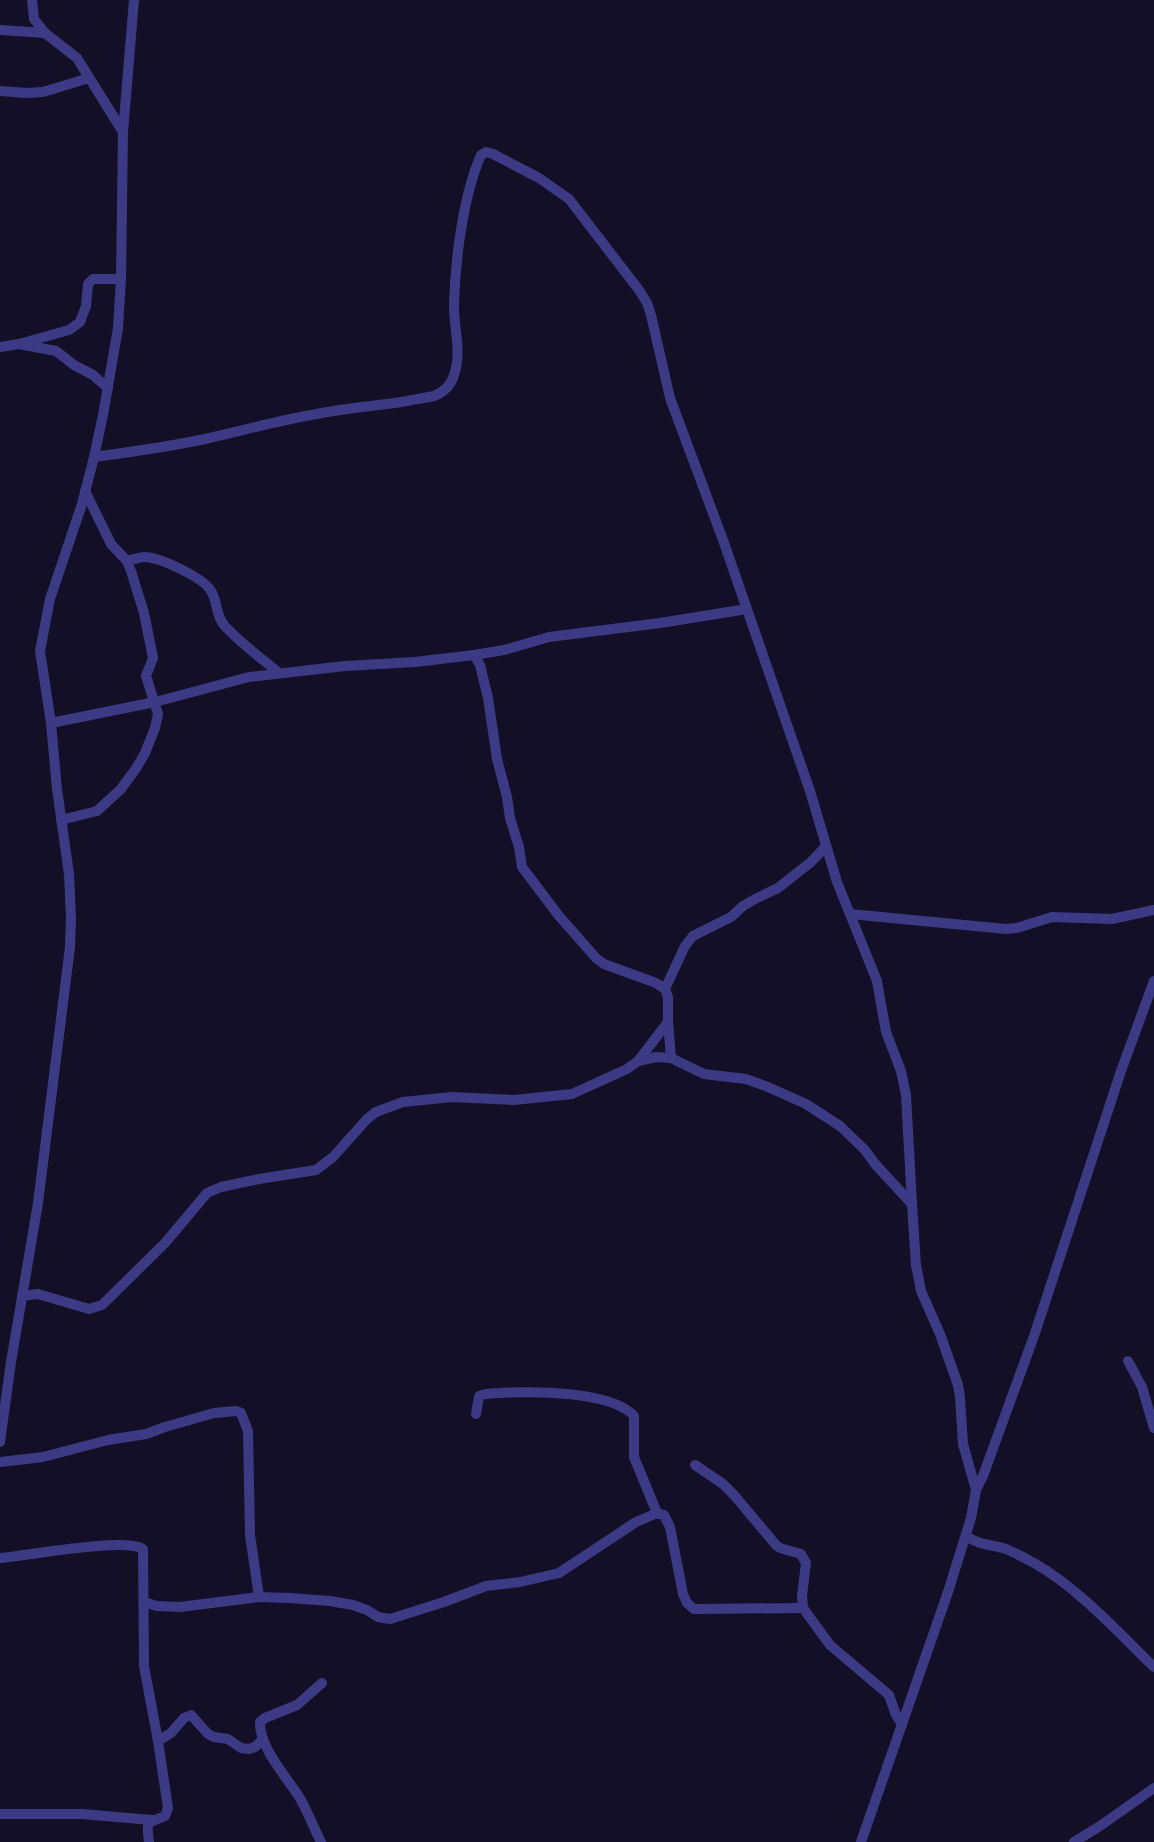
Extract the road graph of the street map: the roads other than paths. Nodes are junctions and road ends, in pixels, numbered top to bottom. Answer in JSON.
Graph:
{"nodes":[{"id":1,"x":32,"y":0,"type":"edge"},
{"id":2,"x":134,"y":0,"type":"edge"},
{"id":3,"x":0,"y":30,"type":"edge"},
{"id":4,"x":45,"y":33,"type":"junction"},
{"id":5,"x":89,"y":78,"type":"junction"},
{"id":6,"x":0,"y":91,"type":"edge"},
{"id":7,"x":123,"y":132,"type":"junction"},
{"id":8,"x":121,"y":279,"type":"junction"},
{"id":9,"x":19,"y":344,"type":"junction"},
{"id":10,"x":0,"y":347,"type":"edge"},
{"id":11,"x":108,"y":388,"type":"junction"},
{"id":12,"x":94,"y":457,"type":"junction"},
{"id":13,"x":85,"y":491,"type":"junction"},
{"id":14,"x":127,"y":561,"type":"junction"},
{"id":15,"x":747,"y":608,"type":"junction"},
{"id":16,"x":474,"y":655,"type":"junction"},
{"id":17,"x":279,"y":673,"type":"junction"},
{"id":18,"x":155,"y":702,"type":"junction"},
{"id":19,"x":51,"y":723,"type":"junction"},
{"id":20,"x":61,"y":820,"type":"junction"},
{"id":21,"x":826,"y":846,"type":"junction"},
{"id":22,"x":1154,"y":910,"type":"edge"},
{"id":23,"x":850,"y":914,"type":"junction"},
{"id":24,"x":1154,"y":981,"type":"edge"},
{"id":25,"x":665,"y":989,"type":"junction"},
{"id":26,"x":668,"y":1022,"type":"junction"},
{"id":27,"x":671,"y":1058,"type":"junction"},
{"id":28,"x":638,"y":1061,"type":"junction"},
{"id":29,"x":912,"y":1204,"type":"junction"},
{"id":30,"x":22,"y":1296,"type":"junction"},
{"id":31,"x":1128,"y":1361,"type":"dead end"},
{"id":32,"x":476,"y":1414,"type":"dead end"},
{"id":33,"x":1154,"y":1428,"type":"edge"},
{"id":34,"x":0,"y":1442,"type":"edge"},
{"id":35,"x":0,"y":1462,"type":"edge"},
{"id":36,"x":695,"y":1466,"type":"dead end"},
{"id":37,"x":976,"y":1490,"type":"junction"},
{"id":38,"x":657,"y":1513,"type":"junction"},
{"id":39,"x":966,"y":1536,"type":"junction"},
{"id":40,"x":0,"y":1558,"type":"edge"},
{"id":41,"x":259,"y":1597,"type":"junction"},
{"id":42,"x":144,"y":1602,"type":"junction"},
{"id":43,"x":803,"y":1608,"type":"junction"},
{"id":44,"x":1154,"y":1667,"type":"edge"},
{"id":45,"x":322,"y":1683,"type":"dead end"},
{"id":46,"x":902,"y":1725,"type":"junction"},
{"id":47,"x":263,"y":1739,"type":"junction"},
{"id":48,"x":158,"y":1740,"type":"junction"},
{"id":49,"x":1154,"y":1788,"type":"edge"},
{"id":50,"x":0,"y":1814,"type":"edge"},
{"id":51,"x":140,"y":1818,"type":"junction"},
{"id":52,"x":152,"y":1820,"type":"junction"},
{"id":53,"x":147,"y":1829,"type":"junction"},
{"id":54,"x":149,"y":1842,"type":"edge"},
{"id":55,"x":321,"y":1842,"type":"edge"},
{"id":56,"x":861,"y":1842,"type":"edge"},
{"id":57,"x":1074,"y":1842,"type":"edge"}],
"edges":[{"from":1,"to":4,"type":"street"},
{"from":2,"to":7,"type":"street"},
{"from":3,"to":4,"type":"street"},
{"from":4,"to":5,"type":"street"},
{"from":5,"to":6,"type":"street"},
{"from":5,"to":7,"type":"street"},
{"from":7,"to":8,"type":"street"},
{"from":8,"to":9,"type":"street"},
{"from":8,"to":11,"type":"street"},
{"from":9,"to":10,"type":"street"},
{"from":9,"to":11,"type":"street"},
{"from":11,"to":12,"type":"street"},
{"from":12,"to":13,"type":"street"},
{"from":12,"to":15,"type":"street"},
{"from":13,"to":14,"type":"street"},
{"from":13,"to":19,"type":"street"},
{"from":14,"to":17,"type":"street"},
{"from":14,"to":18,"type":"street"},
{"from":15,"to":16,"type":"street"},
{"from":15,"to":21,"type":"street"},
{"from":16,"to":17,"type":"street"},
{"from":16,"to":25,"type":"street"},
{"from":17,"to":18,"type":"street"},
{"from":18,"to":19,"type":"street"},
{"from":18,"to":20,"type":"street"},
{"from":19,"to":20,"type":"street"},
{"from":20,"to":30,"type":"street"},
{"from":21,"to":23,"type":"street"},
{"from":21,"to":25,"type":"street"},
{"from":22,"to":23,"type":"street"},
{"from":23,"to":29,"type":"street"},
{"from":24,"to":37,"type":"street"},
{"from":25,"to":26,"type":"street"},
{"from":26,"to":27,"type":"street"},
{"from":26,"to":28,"type":"street"},
{"from":27,"to":28,"type":"street"},
{"from":27,"to":29,"type":"street"},
{"from":28,"to":30,"type":"street"},
{"from":29,"to":37,"type":"street"},
{"from":30,"to":34,"type":"street"},
{"from":31,"to":33,"type":"street"},
{"from":32,"to":38,"type":"street"},
{"from":35,"to":41,"type":"street"},
{"from":36,"to":43,"type":"street"},
{"from":37,"to":39,"type":"street"},
{"from":38,"to":41,"type":"street"},
{"from":38,"to":43,"type":"street"},
{"from":39,"to":44,"type":"street"},
{"from":39,"to":46,"type":"street"},
{"from":40,"to":42,"type":"street"},
{"from":41,"to":42,"type":"street"},
{"from":42,"to":48,"type":"street"},
{"from":43,"to":46,"type":"street"},
{"from":45,"to":47,"type":"street"},
{"from":46,"to":56,"type":"street"},
{"from":47,"to":48,"type":"street"},
{"from":47,"to":55,"type":"street"},
{"from":48,"to":52,"type":"street"},
{"from":49,"to":57,"type":"street"},
{"from":50,"to":51,"type":"street"},
{"from":51,"to":52,"type":"street"},
{"from":51,"to":53,"type":"street"},
{"from":52,"to":53,"type":"street"},
{"from":53,"to":54,"type":"street"}]}
